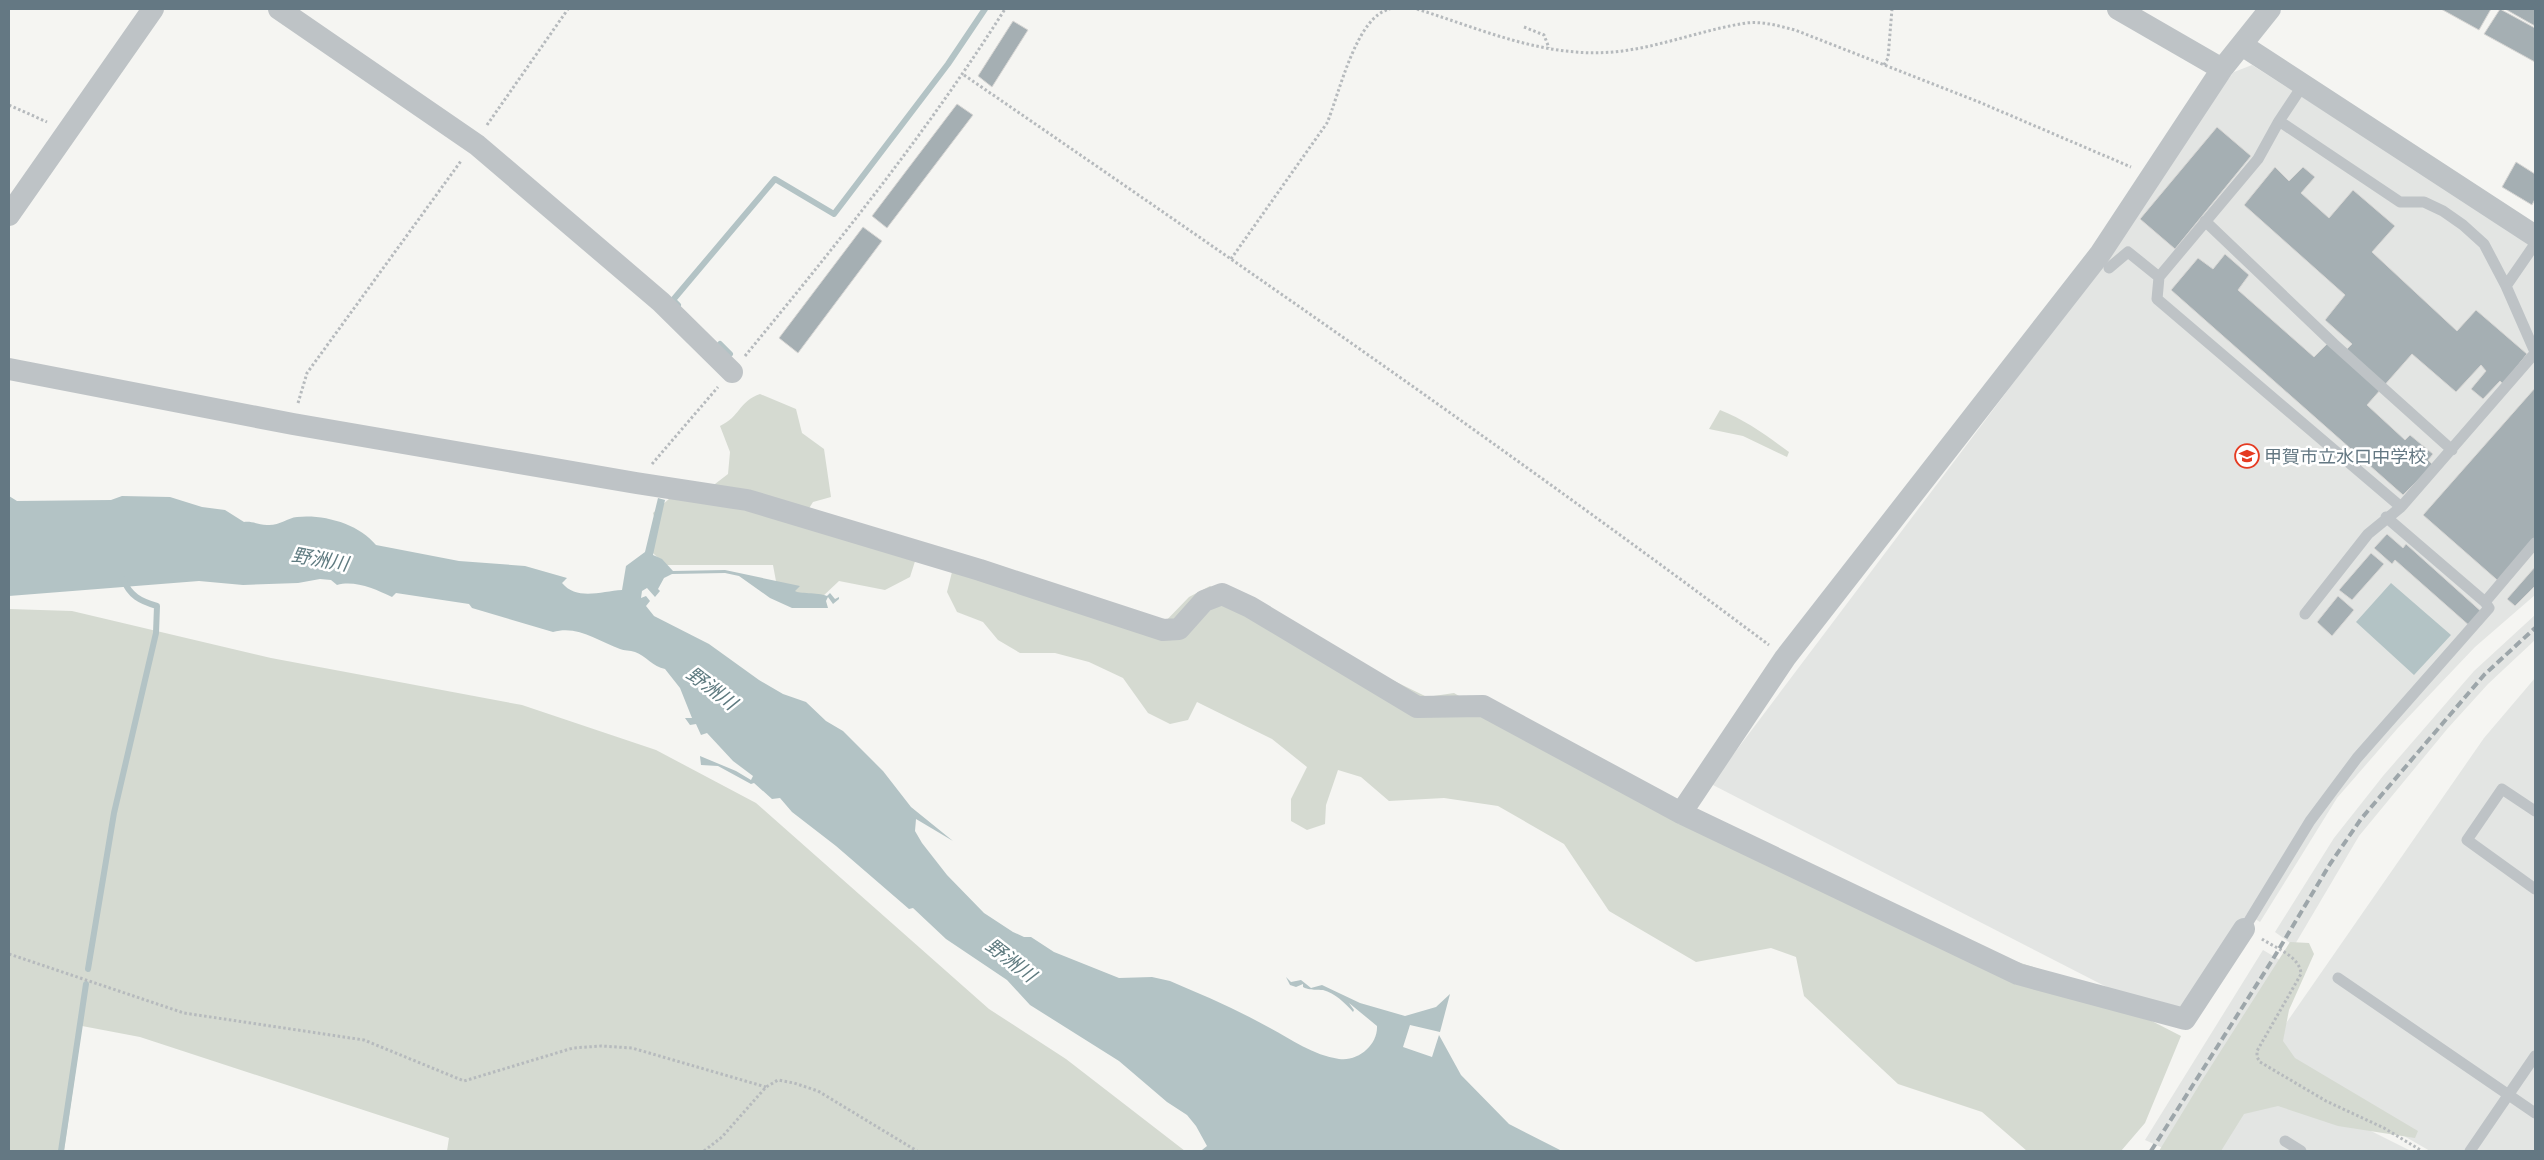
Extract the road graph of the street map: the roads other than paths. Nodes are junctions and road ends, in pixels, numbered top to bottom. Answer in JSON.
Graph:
{"nodes":[{"id":1,"x":153,"y":9,"type":"edge"},
{"id":2,"x":279,"y":9,"type":"edge"},
{"id":3,"x":2118,"y":9,"type":"edge"},
{"id":4,"x":2270,"y":9,"type":"edge"},
{"id":5,"x":2242,"y":44,"type":"junction"},
{"id":6,"x":2222,"y":69,"type":"junction"},
{"id":7,"x":2303,"y":85,"type":"junction"},
{"id":8,"x":2278,"y":121,"type":"junction"},
{"id":9,"x":9,"y":215,"type":"edge"},
{"id":10,"x":2205,"y":221,"type":"junction"},
{"id":11,"x":2535,"y":236,"type":"edge"},
{"id":12,"x":2535,"y":244,"type":"edge"},
{"id":13,"x":2109,"y":268,"type":"dead end"},
{"id":14,"x":2159,"y":277,"type":"junction"},
{"id":15,"x":2506,"y":286,"type":"junction"},
{"id":16,"x":2535,"y":352,"type":"edge"},
{"id":17,"x":9,"y":369,"type":"edge"},
{"id":18,"x":732,"y":372,"type":"road end"},
{"id":19,"x":2452,"y":450,"type":"junction"},
{"id":20,"x":2401,"y":507,"type":"junction"},
{"id":21,"x":2386,"y":517,"type":"junction"},
{"id":22,"x":2535,"y":543,"type":"edge"},
{"id":23,"x":2485,"y":602,"type":"junction"},
{"id":24,"x":2306,"y":614,"type":"dead end"},
{"id":25,"x":2535,"y":811,"type":"edge"},
{"id":26,"x":1680,"y":813,"type":"junction"},
{"id":27,"x":2535,"y":888,"type":"edge"},
{"id":28,"x":2244,"y":929,"type":"joint"},
{"id":29,"x":2338,"y":978,"type":"dead end"},
{"id":30,"x":2535,"y":1056,"type":"edge"},
{"id":31,"x":2509,"y":1095,"type":"junction"},
{"id":32,"x":2535,"y":1113,"type":"edge"},
{"id":33,"x":2285,"y":1141,"type":"dead end"},
{"id":34,"x":2301,"y":1151,"type":"edge"},
{"id":35,"x":2470,"y":1151,"type":"edge"}],
"edges":[{"from":1,"to":9,"type":"street"},
{"from":2,"to":18,"type":"street"},
{"from":3,"to":6,"type":"street"},
{"from":4,"to":5,"type":"street"},
{"from":5,"to":6,"type":"street"},
{"from":5,"to":7,"type":"street"},
{"from":6,"to":26,"type":"street"},
{"from":7,"to":8,"type":"lane"},
{"from":7,"to":11,"type":"street"},
{"from":8,"to":10,"type":"lane"},
{"from":8,"to":15,"type":"lane"},
{"from":10,"to":14,"type":"lane"},
{"from":10,"to":19,"type":"lane"},
{"from":12,"to":15,"type":"lane"},
{"from":13,"to":14,"type":"lane"},
{"from":14,"to":20,"type":"lane"},
{"from":15,"to":16,"type":"lane"},
{"from":16,"to":19,"type":"lane"},
{"from":17,"to":26,"type":"street"},
{"from":19,"to":20,"type":"lane"},
{"from":20,"to":21,"type":"lane"},
{"from":21,"to":23,"type":"lane"},
{"from":21,"to":24,"type":"lane"},
{"from":22,"to":23,"type":"lane"},
{"from":23,"to":28,"type":"lane"},
{"from":25,"to":27,"type":"lane"},
{"from":26,"to":28,"type":"street"},
{"from":29,"to":31,"type":"lane"},
{"from":30,"to":31,"type":"lane"},
{"from":31,"to":32,"type":"lane"},
{"from":31,"to":35,"type":"lane"},
{"from":33,"to":34,"type":"lane"}]}
